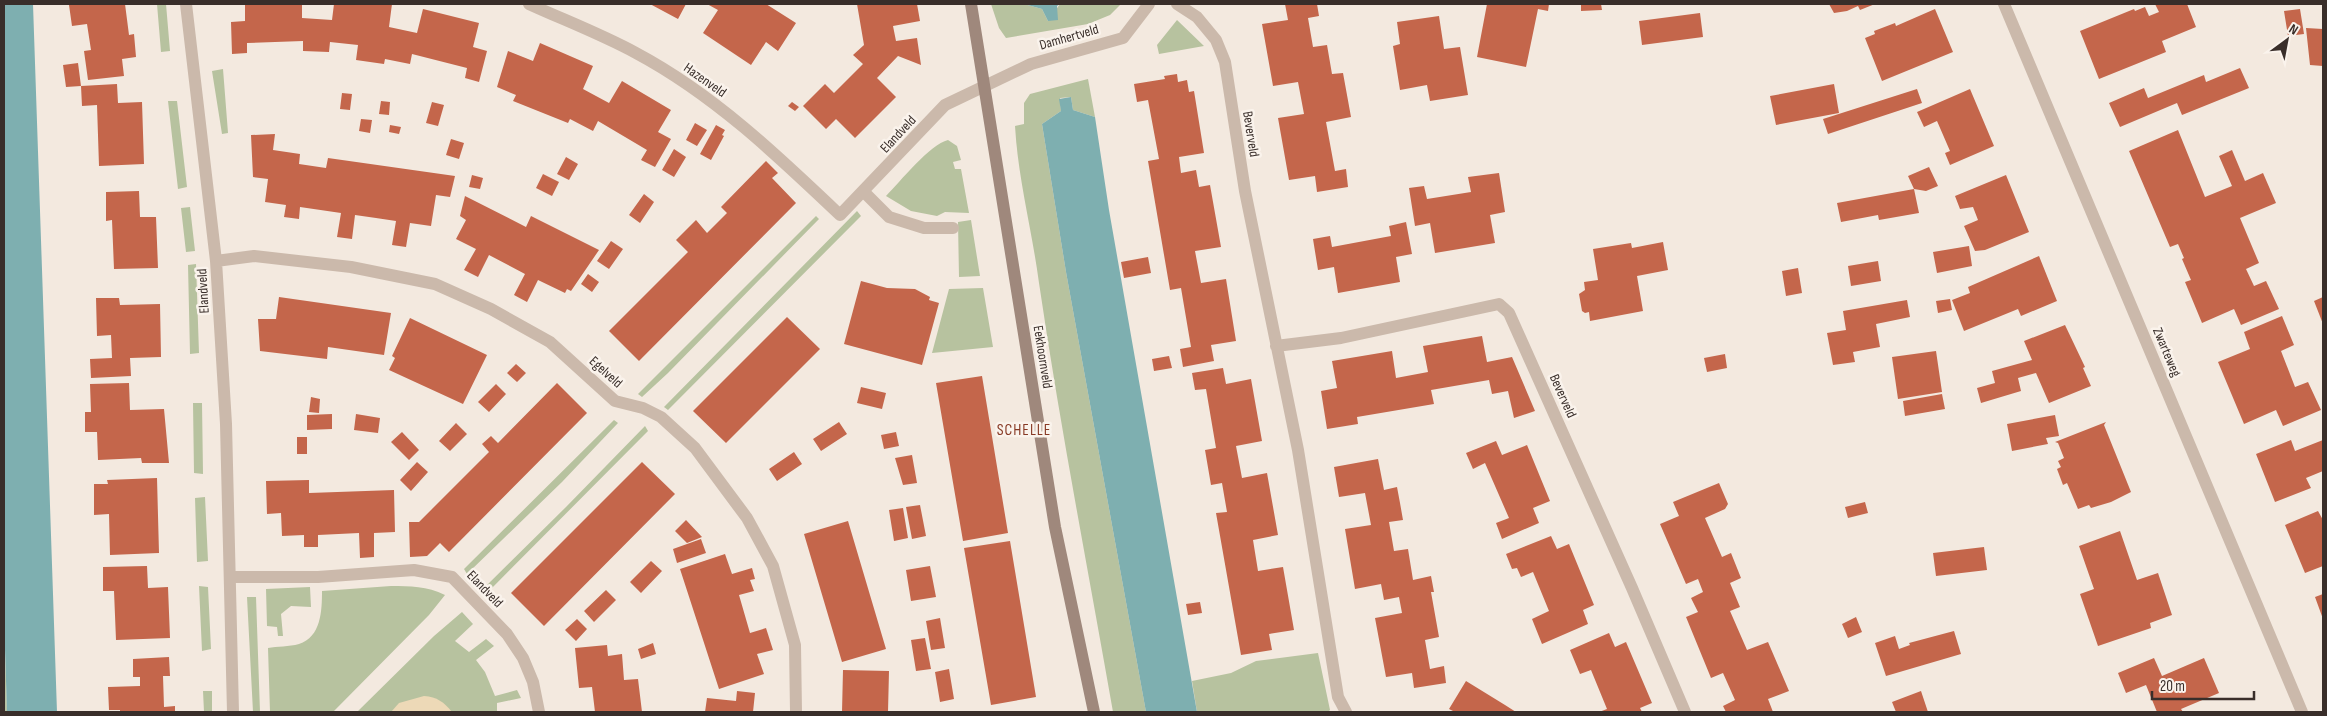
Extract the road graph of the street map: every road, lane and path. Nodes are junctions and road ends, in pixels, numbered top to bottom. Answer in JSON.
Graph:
{"nodes":[{"id":1,"x":186,"y":4,"type":"edge"},
{"id":2,"x":529,"y":4,"type":"edge"},
{"id":3,"x":971,"y":4,"type":"edge"},
{"id":4,"x":1149,"y":4,"type":"edge"},
{"id":5,"x":1176,"y":4,"type":"edge"},
{"id":6,"x":2004,"y":4,"type":"edge"},
{"id":7,"x":984,"y":85,"type":"junction"},
{"id":8,"x":864,"y":192,"type":"junction"},
{"id":9,"x":840,"y":215,"type":"joint"},
{"id":10,"x":953,"y":228,"type":"dead end"},
{"id":11,"x":216,"y":261,"type":"junction"},
{"id":12,"x":1276,"y":346,"type":"junction"},
{"id":13,"x":231,"y":577,"type":"junction"},
{"id":14,"x":233,"y":712,"type":"edge"},
{"id":15,"x":539,"y":712,"type":"edge"},
{"id":16,"x":796,"y":712,"type":"edge"},
{"id":17,"x":1094,"y":712,"type":"edge"},
{"id":18,"x":1346,"y":712,"type":"edge"},
{"id":19,"x":1685,"y":712,"type":"edge"},
{"id":20,"x":2302,"y":712,"type":"edge"}],
"edges":[{"from":1,"to":11,"type":"street","name":"Elandveld"},
{"from":2,"to":9,"type":"street","name":"Hazenveld"},
{"from":3,"to":7,"type":"street","name":"Eekhoornveld"},
{"from":4,"to":7,"type":"street","name":"Damhertveld"},
{"from":5,"to":12,"type":"street","name":"Beverveld"},
{"from":6,"to":20,"type":"street","name":"Zwarteweg"},
{"from":7,"to":8,"type":"street","name":"Elandveld"},
{"from":7,"to":17,"type":"street","name":"Eekhoornveld"},
{"from":8,"to":9,"type":"street","name":"Elandveld"},
{"from":8,"to":10,"type":"street"},
{"from":11,"to":13,"type":"street","name":"Elandveld"},
{"from":11,"to":16,"type":"street","name":"Egelveld"},
{"from":12,"to":18,"type":"street","name":"Beverveld"},
{"from":12,"to":19,"type":"street","name":"Beverveld"},
{"from":13,"to":14,"type":"street","name":"Elandveld"},
{"from":13,"to":15,"type":"street","name":"Elandveld"}]}
